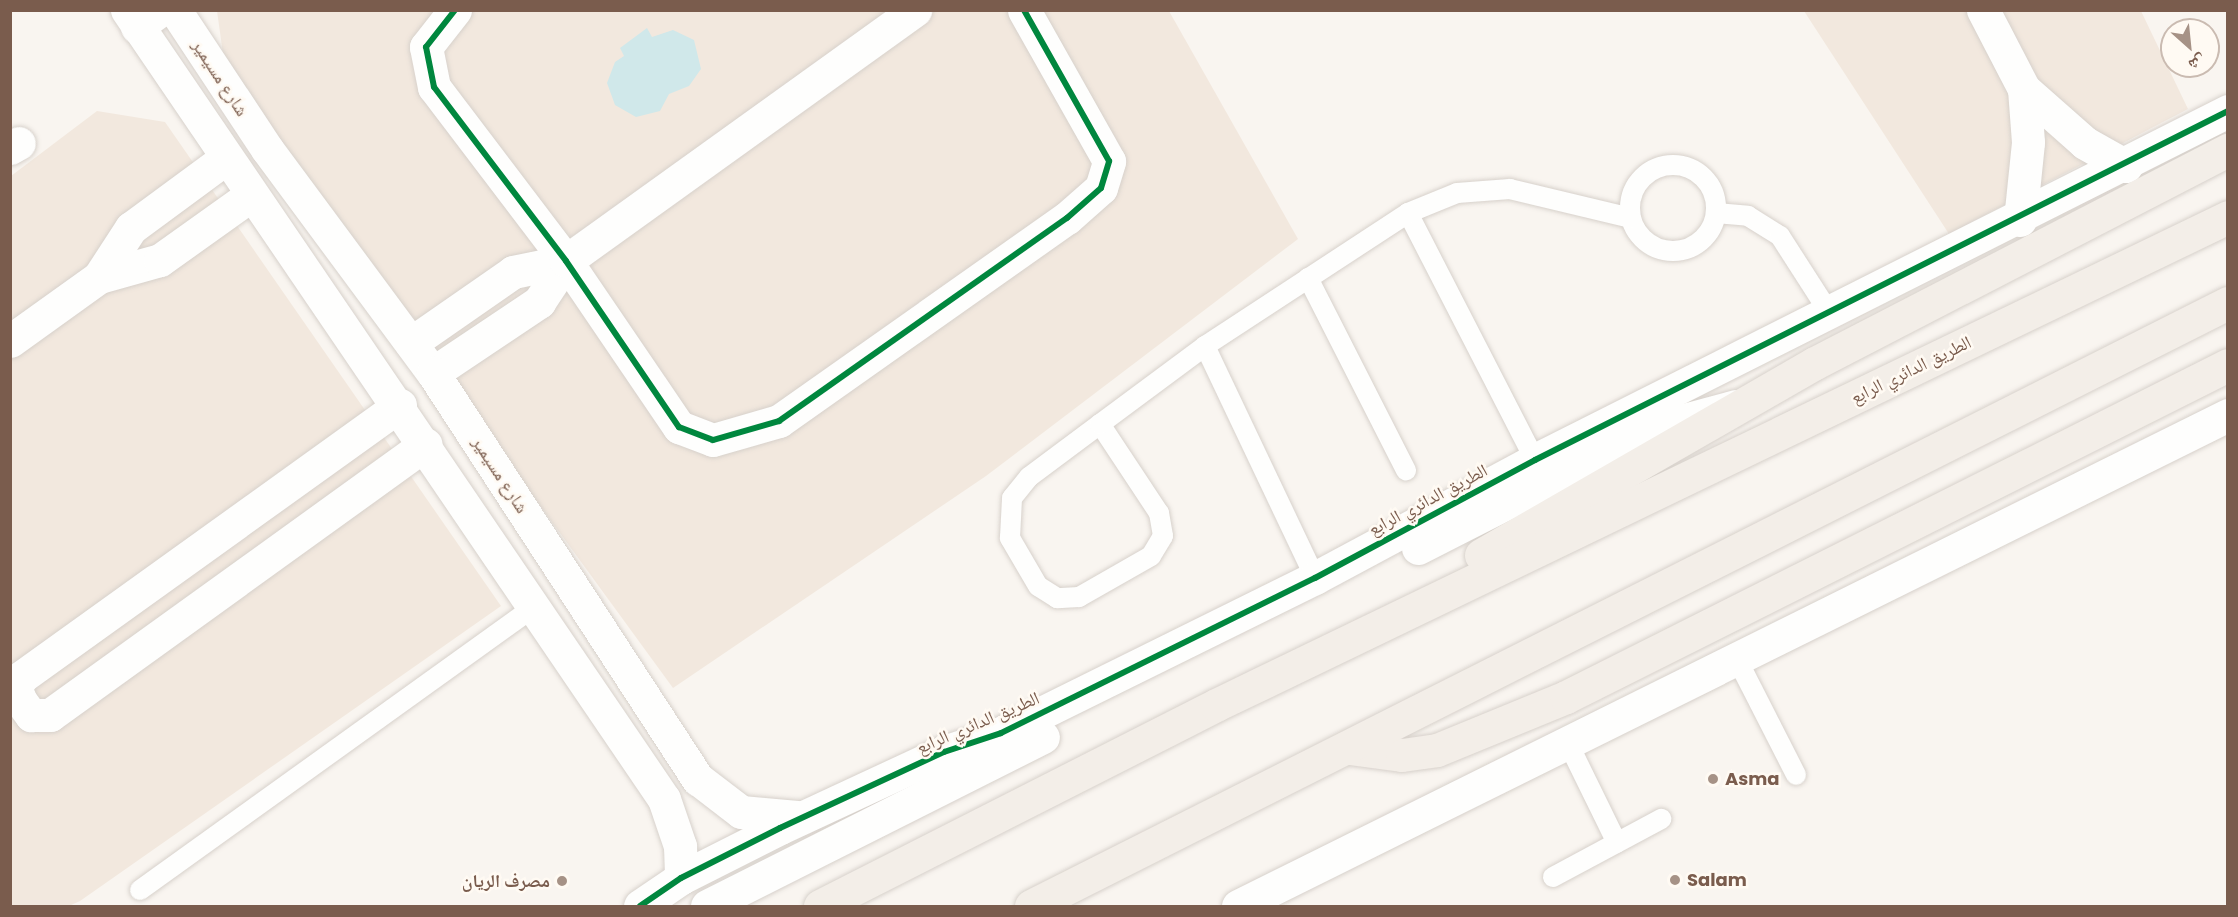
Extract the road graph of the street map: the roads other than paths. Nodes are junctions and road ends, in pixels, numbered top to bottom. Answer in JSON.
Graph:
{"nodes":[{"id":1,"x":176,"y":10,"type":"edge"},
{"id":2,"x":455,"y":10,"type":"edge"},
{"id":3,"x":915,"y":10,"type":"edge"},
{"id":4,"x":1024,"y":10,"type":"edge"},
{"id":5,"x":1983,"y":10,"type":"edge"},
{"id":6,"x":141,"y":16,"type":"edge"},
{"id":7,"x":2024,"y":89,"type":"junction"},
{"id":8,"x":2228,"y":111,"type":"edge"},
{"id":9,"x":2228,"y":150,"type":"edge"},
{"id":10,"x":226,"y":158,"type":"junction"},
{"id":11,"x":2126,"y":166,"type":"junction"},
{"id":12,"x":251,"y":195,"type":"junction"},
{"id":13,"x":1408,"y":213,"type":"junction"},
{"id":14,"x":1716,"y":213,"type":"junction"},
{"id":15,"x":2228,"y":217,"type":"edge"},
{"id":16,"x":1631,"y":218,"type":"junction"},
{"id":17,"x":2020,"y":220,"type":"junction"},
{"id":18,"x":566,"y":261,"type":"junction"},
{"id":19,"x":99,"y":277,"type":"junction"},
{"id":20,"x":1308,"y":278,"type":"junction"},
{"id":21,"x":2228,"y":303,"type":"edge"},
{"id":22,"x":1830,"y":314,"type":"junction"},
{"id":23,"x":10,"y":341,"type":"edge"},
{"id":24,"x":411,"y":343,"type":"junction"},
{"id":25,"x":1205,"y":346,"type":"junction"},
{"id":26,"x":2228,"y":365,"type":"edge"},
{"id":27,"x":433,"y":373,"type":"junction"},
{"id":28,"x":400,"y":405,"type":"junction"},
{"id":29,"x":1741,"y":405,"type":"junction"},
{"id":30,"x":2228,"y":415,"type":"edge"},
{"id":31,"x":1100,"y":424,"type":"junction"},
{"id":32,"x":2183,"y":438,"type":"junction"},
{"id":33,"x":2228,"y":442,"type":"edge"},
{"id":34,"x":426,"y":444,"type":"junction"},
{"id":35,"x":1535,"y":460,"type":"junction"},
{"id":36,"x":1406,"y":470,"type":"dead end"},
{"id":37,"x":1315,"y":578,"type":"junction"},
{"id":38,"x":535,"y":606,"type":"junction"},
{"id":39,"x":1737,"y":659,"type":"junction"},
{"id":40,"x":1216,"y":705,"type":"junction"},
{"id":41,"x":1568,"y":743,"type":"junction"},
{"id":42,"x":1349,"y":748,"type":"junction"},
{"id":43,"x":1796,"y":775,"type":"dead end"},
{"id":44,"x":813,"y":813,"type":"junction"},
{"id":45,"x":887,"y":816,"type":"junction"},
{"id":46,"x":1661,"y":819,"type":"dead end"},
{"id":47,"x":1617,"y":843,"type":"junction"},
{"id":48,"x":1552,"y":877,"type":"dead end"},
{"id":49,"x":681,"y":878,"type":"junction"},
{"id":50,"x":140,"y":890,"type":"dead end"},
{"id":51,"x":640,"y":906,"type":"edge"},
{"id":52,"x":707,"y":906,"type":"edge"},
{"id":53,"x":820,"y":906,"type":"edge"},
{"id":54,"x":1031,"y":906,"type":"edge"},
{"id":55,"x":1238,"y":906,"type":"edge"}],
"edges":[{"from":1,"to":24,"type":"street","name":"شارع مسيمير"},
{"from":2,"to":18,"type":"street"},
{"from":3,"to":18,"type":"street"},
{"from":4,"to":18,"type":"street"},
{"from":5,"to":7,"type":"street"},
{"from":6,"to":10,"type":"street"},
{"from":7,"to":11,"type":"street"},
{"from":7,"to":17,"type":"street"},
{"from":8,"to":11,"type":"street","name":"الطريق الدائري الرابع"},
{"from":9,"to":29,"type":"main road"},
{"from":10,"to":12,"type":"street"},
{"from":10,"to":19,"type":"street"},
{"from":11,"to":17,"type":"street","name":"الطريق الدائري الرابع"},
{"from":12,"to":19,"type":"street"},
{"from":12,"to":28,"type":"street"},
{"from":13,"to":16,"type":"lane"},
{"from":13,"to":20,"type":"lane"},
{"from":13,"to":35,"type":"lane"},
{"from":14,"to":16,"type":"lane"},
{"from":14,"to":16,"type":"lane"},
{"from":14,"to":22,"type":"lane"},
{"from":15,"to":40,"type":"main road","name":"الطريق الدائري الرابع"},
{"from":17,"to":22,"type":"street","name":"الطريق الدائري الرابع"},
{"from":18,"to":24,"type":"street"},
{"from":18,"to":27,"type":"street"},
{"from":19,"to":23,"type":"street"},
{"from":20,"to":25,"type":"lane"},
{"from":20,"to":36,"type":"lane"},
{"from":21,"to":42,"type":"main road"},
{"from":22,"to":35,"type":"street","name":"الطريق الدائري الرابع"},
{"from":24,"to":27,"type":"street","name":"شارع مسيمير"},
{"from":25,"to":31,"type":"lane"},
{"from":25,"to":37,"type":"lane"},
{"from":26,"to":42,"type":"main road"},
{"from":27,"to":44,"type":"street","name":"شارع مسيمير"},
{"from":28,"to":34,"type":"street"},
{"from":28,"to":34,"type":"street"},
{"from":29,"to":40,"type":"main road"},
{"from":29,"to":45,"type":"street","name":"الطريق الدائري الرابع"},
{"from":30,"to":32,"type":"street"},
{"from":31,"to":31,"type":"lane"},
{"from":32,"to":33,"type":"street"},
{"from":32,"to":39,"type":"street"},
{"from":34,"to":38,"type":"street"},
{"from":35,"to":37,"type":"street","name":"الطريق الدائري الرابع"},
{"from":37,"to":44,"type":"street","name":"الطريق الدائري الرابع"},
{"from":38,"to":49,"type":"street"},
{"from":38,"to":50,"type":"lane"},
{"from":39,"to":41,"type":"street"},
{"from":39,"to":43,"type":"lane"},
{"from":40,"to":53,"type":"main road","name":"الطريق الدائري الرابع"},
{"from":41,"to":47,"type":"lane"},
{"from":41,"to":55,"type":"street"},
{"from":42,"to":54,"type":"main road"},
{"from":44,"to":45,"type":"street","name":"شارع مسيمير"},
{"from":44,"to":49,"type":"street","name":"الطريق الدائري الرابع"},
{"from":45,"to":52,"type":"street","name":"الطريق الدائري الرابع"},
{"from":46,"to":47,"type":"lane"},
{"from":47,"to":48,"type":"lane"},
{"from":49,"to":51,"type":"street","name":"الطريق الدائري الرابع"}]}
